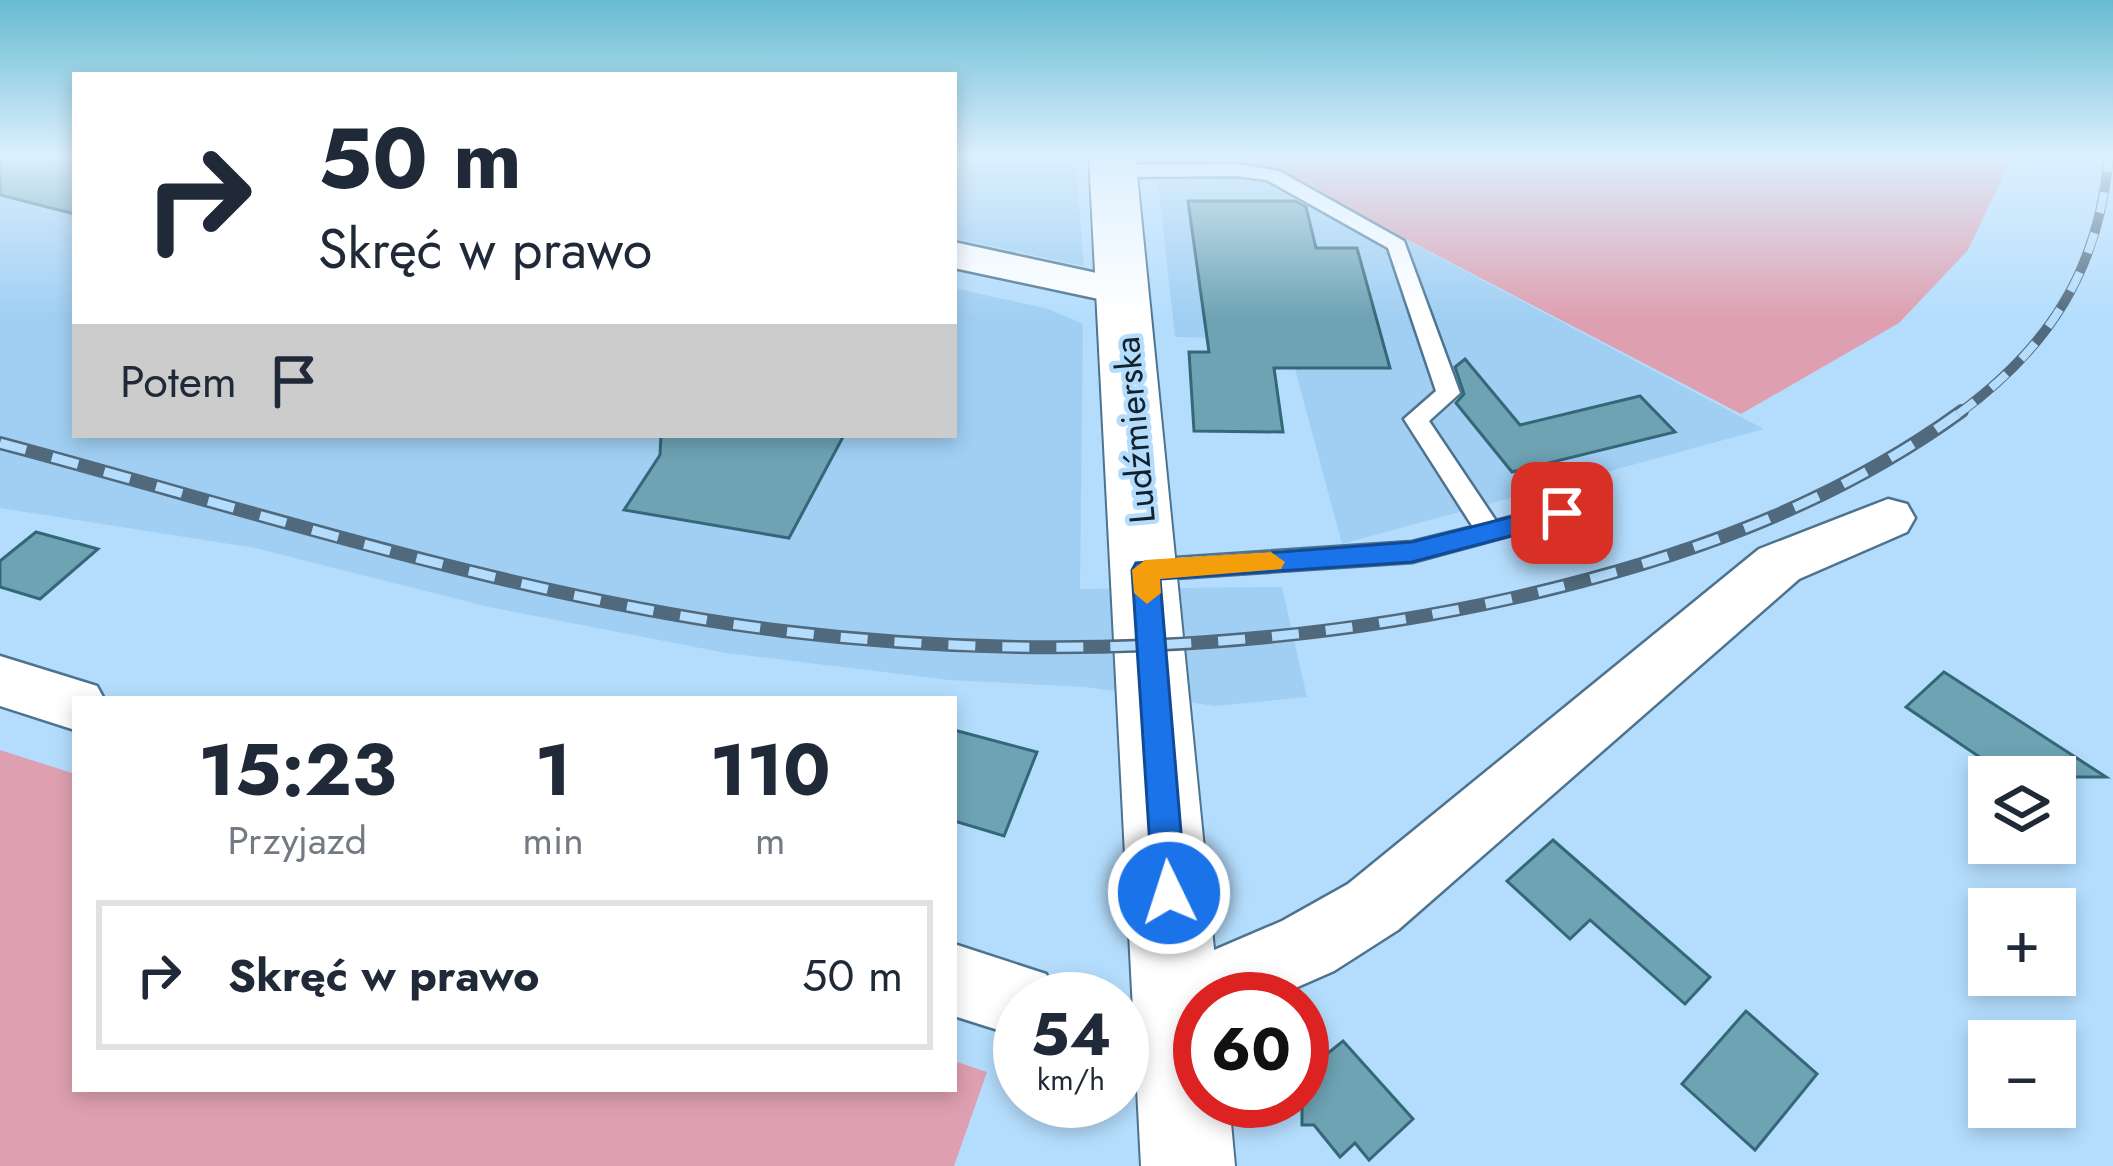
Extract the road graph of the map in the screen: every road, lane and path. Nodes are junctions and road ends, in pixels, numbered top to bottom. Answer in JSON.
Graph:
{"nodes":[{"id":1,"x":1116,"y":209,"type":"edge"},
{"id":2,"x":1333,"y":209,"type":"edge"},
{"id":3,"x":957,"y":256,"type":"edge"},
{"id":4,"x":1122,"y":291,"type":"junction"},
{"id":5,"x":1562,"y":513,"type":"dead end"},
{"id":6,"x":1888,"y":518,"type":"dead end"},
{"id":7,"x":1490,"y":532,"type":"junction"},
{"id":8,"x":1145,"y":570,"type":"junction"},
{"id":9,"x":0,"y":681,"type":"edge"},
{"id":10,"x":72,"y":703,"type":"edge"},
{"id":11,"x":957,"y":981,"type":"edge"},
{"id":12,"x":993,"y":992,"type":"edge"},
{"id":13,"x":1160,"y":1035,"type":"edge"},
{"id":14,"x":1188,"y":1166,"type":"edge"}],
"edges":[{"from":1,"to":4,"type":"main road","name":"Ludźmierska"},
{"from":2,"to":7,"type":"lane"},
{"from":3,"to":4,"type":"street"},
{"from":4,"to":8,"type":"main road","name":"Ludźmierska"},
{"from":5,"to":7,"type":"lane"},
{"from":6,"to":13,"type":"street"},
{"from":7,"to":8,"type":"lane"},
{"from":8,"to":13,"type":"main road","name":"Ludźmierska"},
{"from":9,"to":10,"type":"street"},
{"from":11,"to":12,"type":"street"},
{"from":13,"to":14,"type":"main road","name":"Ludźmierska"}]}
